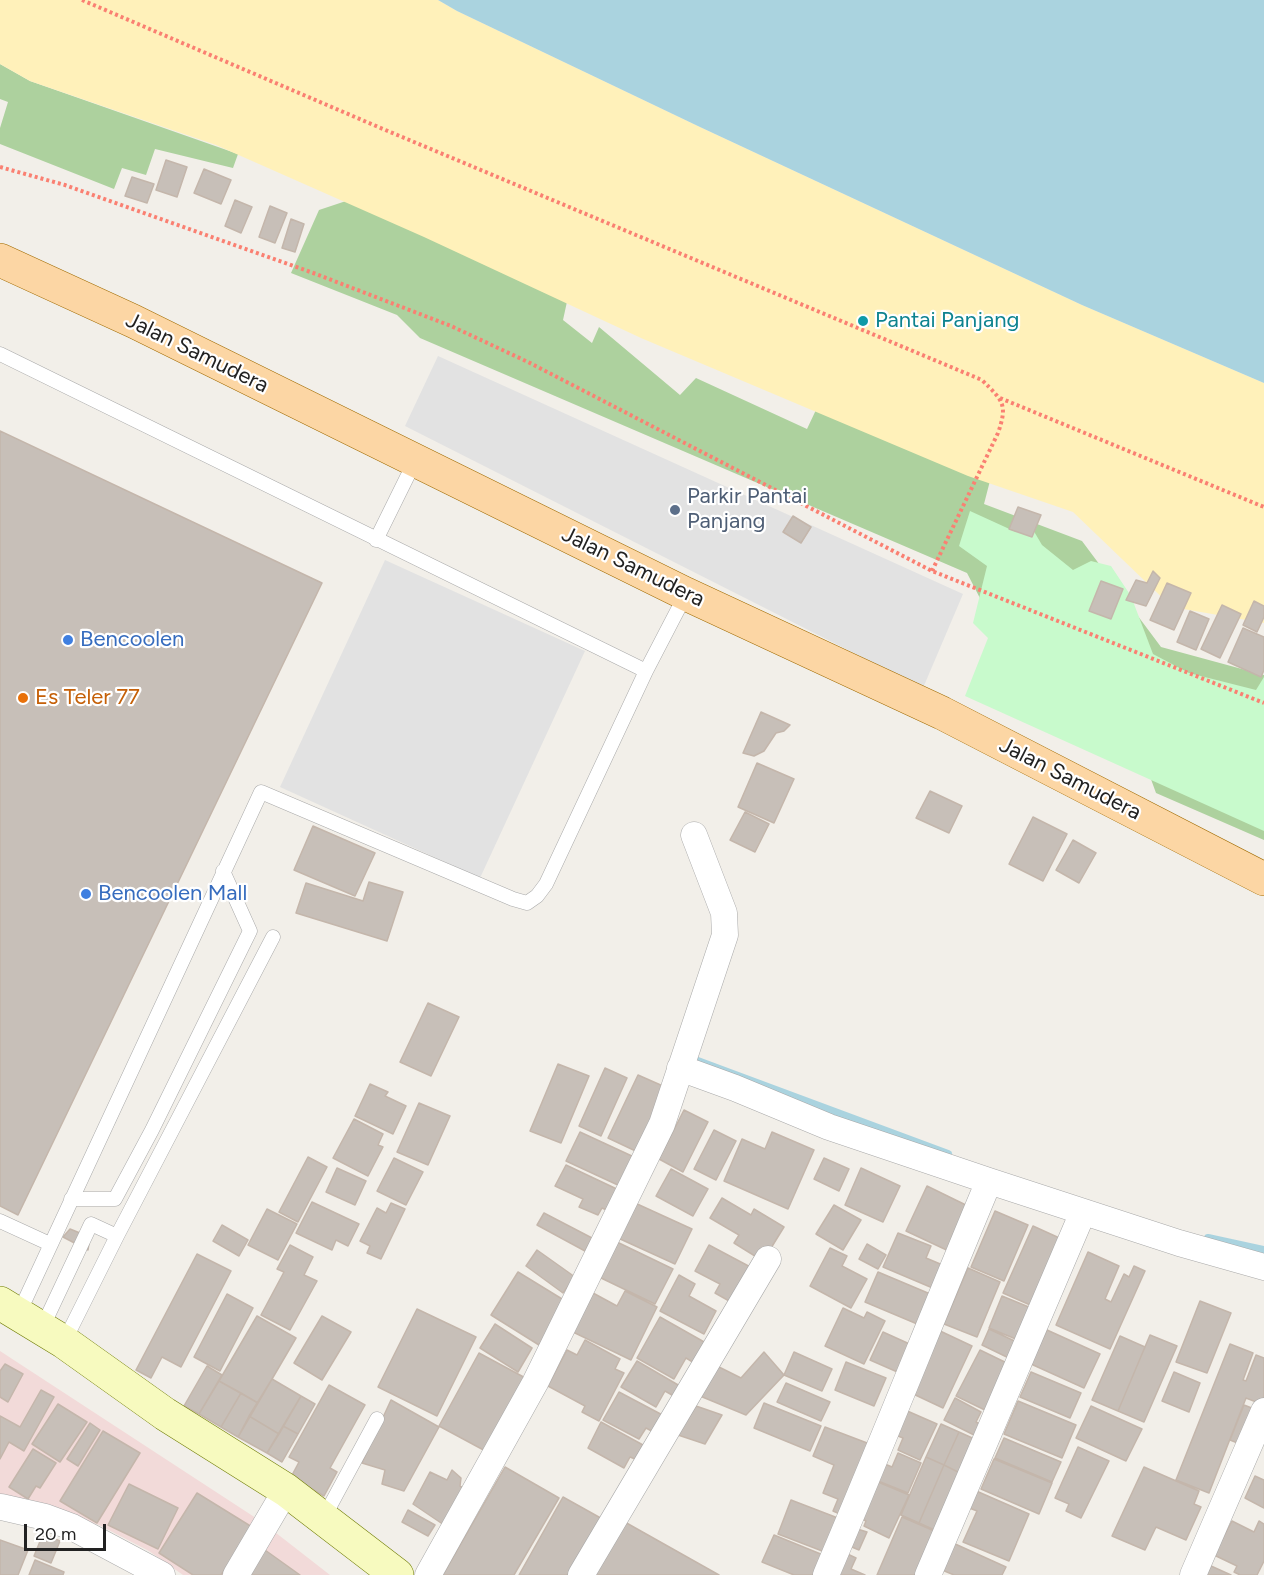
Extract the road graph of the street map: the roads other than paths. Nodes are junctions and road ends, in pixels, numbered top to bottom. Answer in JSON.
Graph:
{"nodes":[{"id":1,"x":0,"y":260,"type":"edge"},
{"id":2,"x":0,"y":354,"type":"edge"},
{"id":3,"x":416,"y":459,"type":"junction"},
{"id":4,"x":376,"y":540,"type":"junction"},
{"id":5,"x":686,"y":594,"type":"junction"},
{"id":6,"x":646,"y":670,"type":"junction"},
{"id":7,"x":694,"y":836,"type":"dead end"},
{"id":8,"x":223,"y":871,"type":"junction"},
{"id":9,"x":1264,"y":879,"type":"edge"},
{"id":10,"x":273,"y":937,"type":"dead end"},
{"id":11,"x":680,"y":1068,"type":"junction"},
{"id":12,"x":989,"y":1181,"type":"junction"},
{"id":13,"x":71,"y":1200,"type":"junction"},
{"id":14,"x":1083,"y":1212,"type":"junction"},
{"id":15,"x":0,"y":1221,"type":"edge"},
{"id":16,"x":117,"y":1236,"type":"junction"},
{"id":17,"x":50,"y":1244,"type":"junction"},
{"id":18,"x":768,"y":1259,"type":"dead end"},
{"id":19,"x":1264,"y":1267,"type":"edge"},
{"id":20,"x":31,"y":1322,"type":"edge"},
{"id":21,"x":1264,"y":1411,"type":"edge"},
{"id":22,"x":377,"y":1419,"type":"dead end"},
{"id":23,"x":286,"y":1490,"type":"junction"},
{"id":24,"x":1,"y":1507,"type":"edge"},
{"id":25,"x":323,"y":1519,"type":"junction"},
{"id":26,"x":162,"y":1575,"type":"edge"},
{"id":27,"x":236,"y":1575,"type":"edge"},
{"id":28,"x":397,"y":1575,"type":"edge"},
{"id":29,"x":428,"y":1575,"type":"edge"},
{"id":30,"x":580,"y":1575,"type":"edge"},
{"id":31,"x":826,"y":1575,"type":"edge"},
{"id":32,"x":928,"y":1575,"type":"edge"},
{"id":33,"x":1193,"y":1575,"type":"edge"}],
"edges":[{"from":1,"to":3,"type":"main road","name":"Jalan Samudera"},
{"from":2,"to":4,"type":"lane"},
{"from":3,"to":4,"type":"lane"},
{"from":3,"to":5,"type":"main road","name":"Jalan Samudera"},
{"from":4,"to":6,"type":"lane"},
{"from":5,"to":6,"type":"lane"},
{"from":5,"to":9,"type":"main road","name":"Jalan Samudera"},
{"from":6,"to":8,"type":"lane"},
{"from":7,"to":11,"type":"street"},
{"from":8,"to":13,"type":"lane"},
{"from":8,"to":13,"type":"lane"},
{"from":10,"to":16,"type":"lane"},
{"from":11,"to":12,"type":"street"},
{"from":11,"to":29,"type":"street"},
{"from":12,"to":14,"type":"street"},
{"from":12,"to":31,"type":"street"},
{"from":13,"to":17,"type":"lane"},
{"from":14,"to":19,"type":"street"},
{"from":14,"to":32,"type":"street"},
{"from":15,"to":17,"type":"lane"},
{"from":16,"to":20,"type":"lane"},
{"from":16,"to":20,"type":"lane"},
{"from":17,"to":20,"type":"lane"},
{"from":18,"to":30,"type":"street"},
{"from":20,"to":23,"type":"street"},
{"from":21,"to":33,"type":"street"},
{"from":22,"to":25,"type":"lane"},
{"from":23,"to":25,"type":"street"},
{"from":23,"to":27,"type":"street"},
{"from":24,"to":26,"type":"street"},
{"from":25,"to":28,"type":"street"}]}
